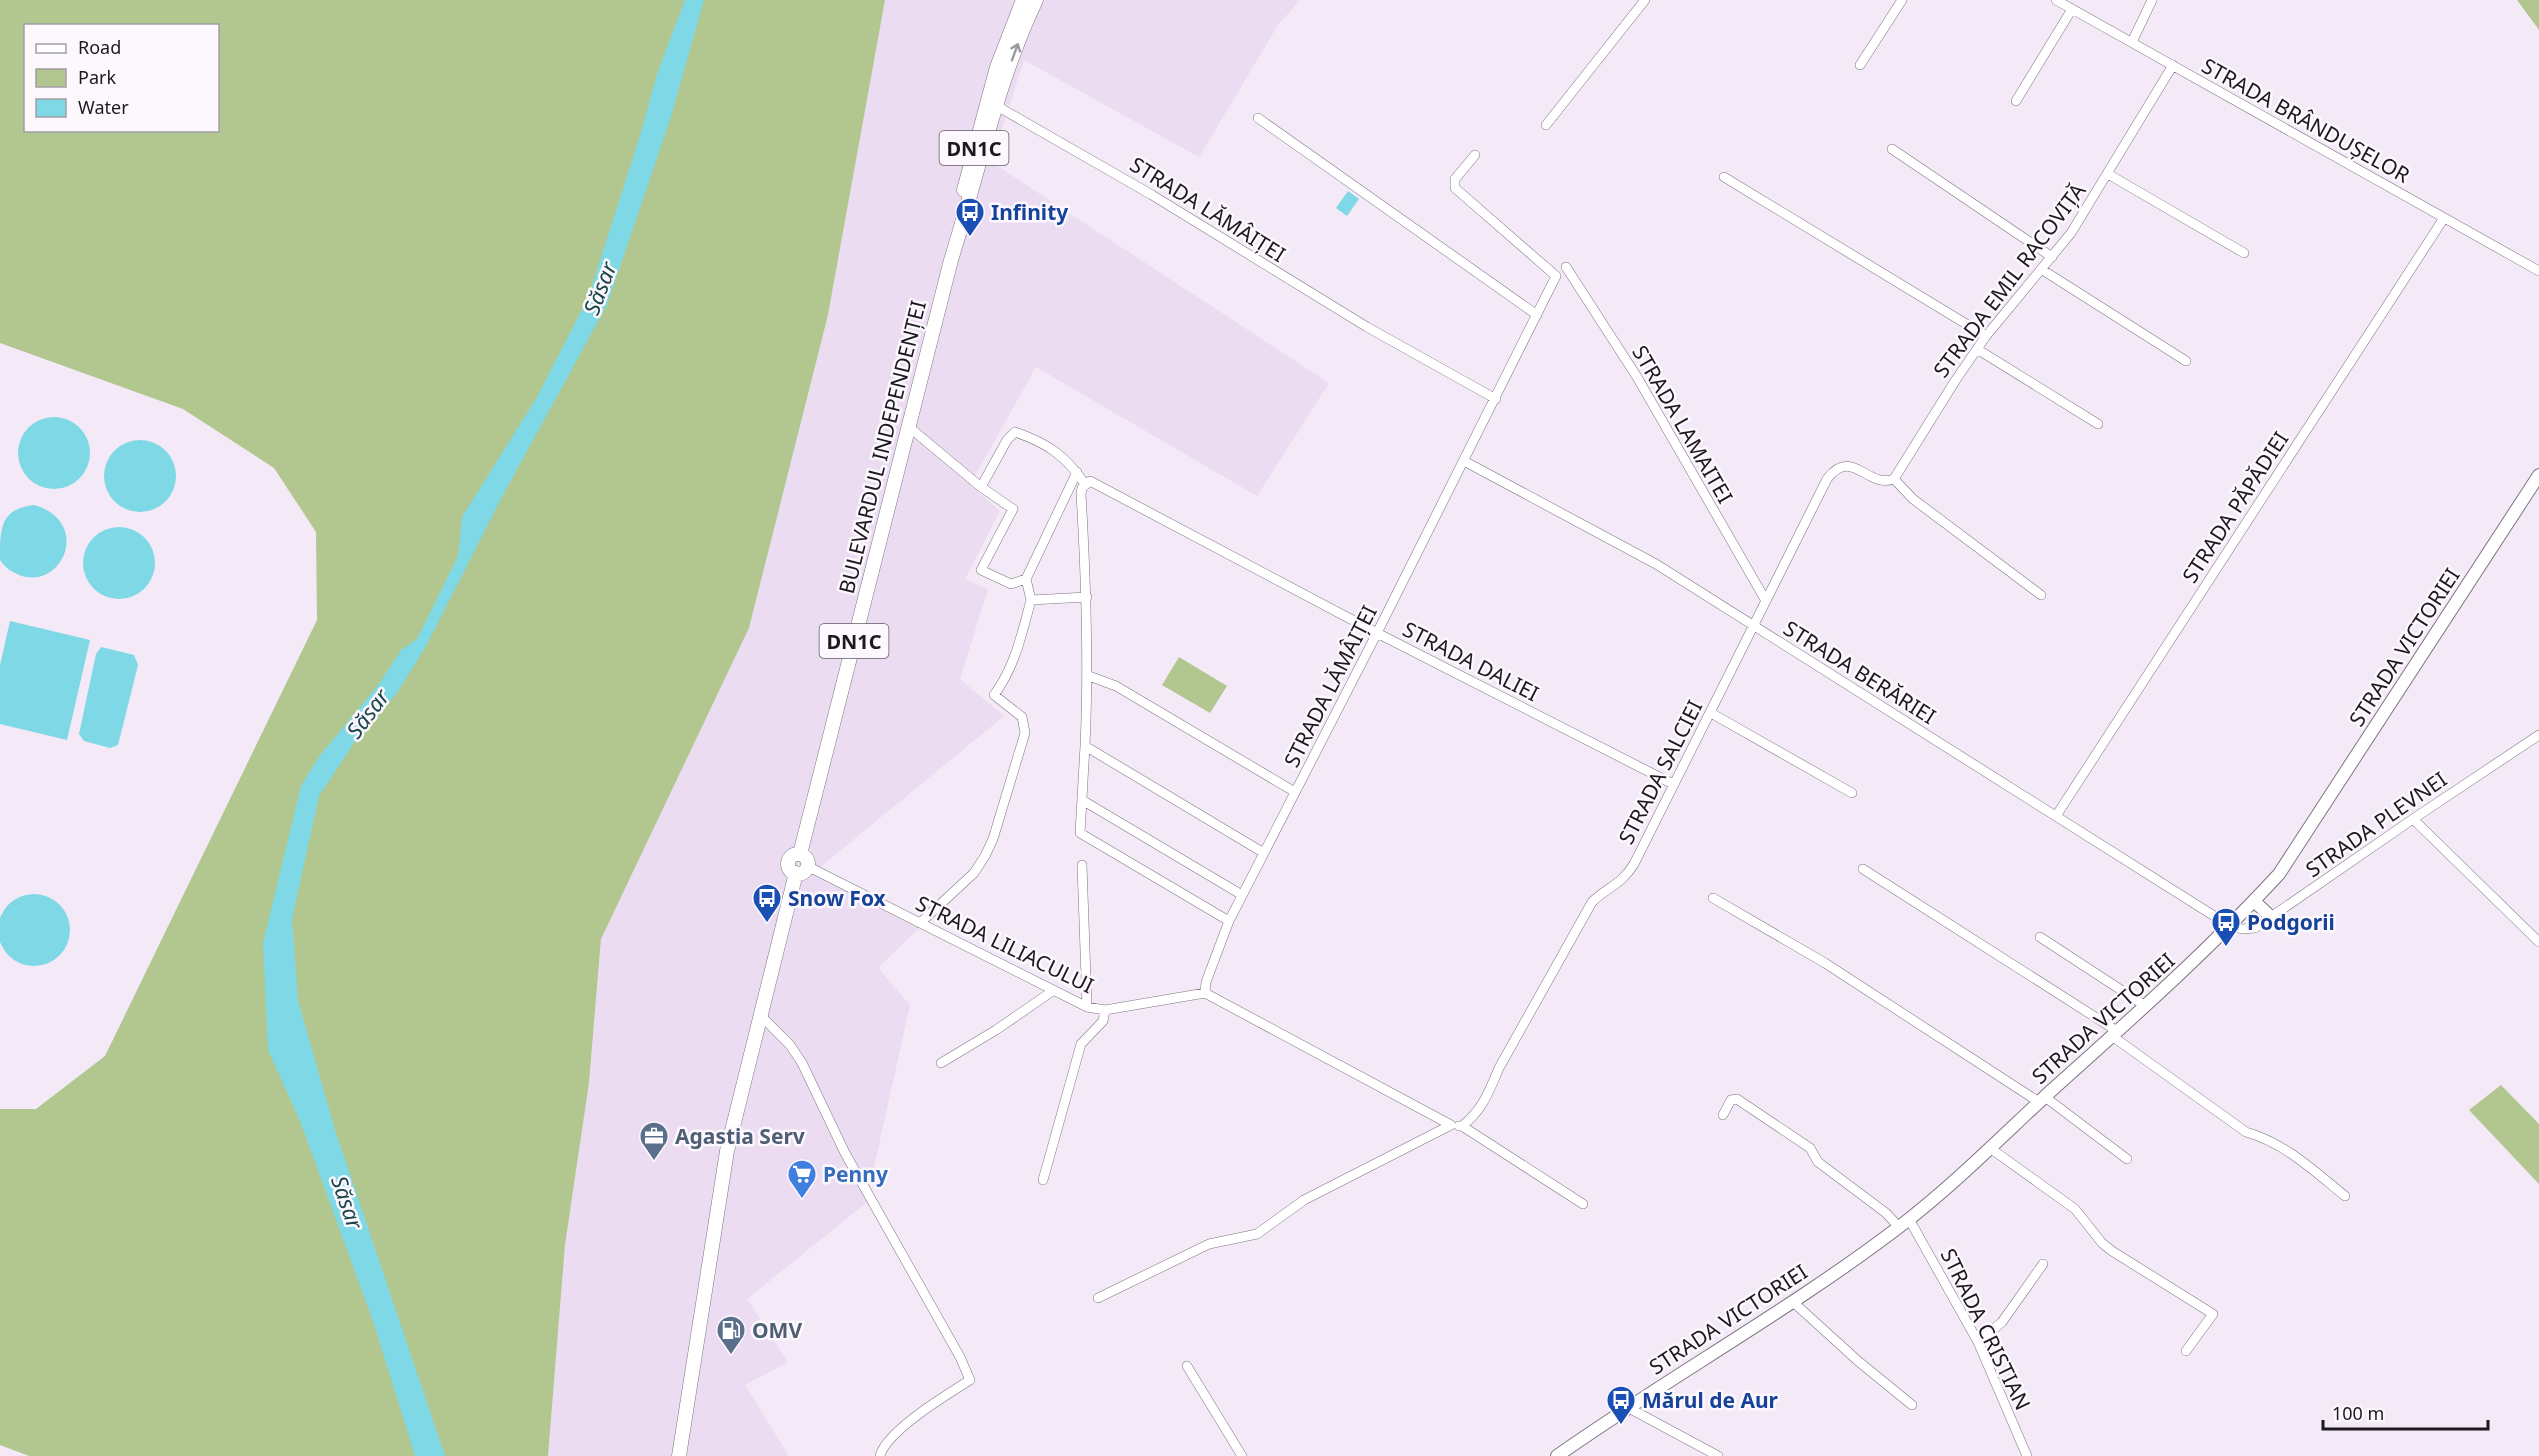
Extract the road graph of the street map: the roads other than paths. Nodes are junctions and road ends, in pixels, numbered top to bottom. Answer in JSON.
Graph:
{"nodes":[{"id":1,"x":1023,"y":0,"type":"edge"},
{"id":2,"x":1036,"y":0,"type":"edge"},
{"id":3,"x":1646,"y":0,"type":"edge"},
{"id":4,"x":1902,"y":0,"type":"edge"},
{"id":5,"x":2056,"y":0,"type":"edge"},
{"id":6,"x":2152,"y":0,"type":"edge"},
{"id":7,"x":2072,"y":9,"type":"junction"},
{"id":8,"x":2132,"y":42,"type":"junction"},
{"id":9,"x":1860,"y":65,"type":"dead end"},
{"id":10,"x":2173,"y":65,"type":"junction"},
{"id":11,"x":2016,"y":101,"type":"dead end"},
{"id":12,"x":995,"y":105,"type":"junction"},
{"id":13,"x":1258,"y":118,"type":"dead end"},
{"id":14,"x":1546,"y":125,"type":"dead end"},
{"id":15,"x":1892,"y":149,"type":"dead end"},
{"id":16,"x":1475,"y":155,"type":"dead end"},
{"id":17,"x":2108,"y":174,"type":"junction"},
{"id":18,"x":1724,"y":177,"type":"dead end"},
{"id":19,"x":2444,"y":218,"type":"junction"},
{"id":20,"x":2244,"y":253,"type":"dead end"},
{"id":21,"x":2052,"y":257,"type":"junction"},
{"id":22,"x":951,"y":260,"type":"junction"},
{"id":23,"x":1566,"y":267,"type":"dead end"},
{"id":24,"x":2041,"y":269,"type":"junction"},
{"id":25,"x":2539,"y":271,"type":"edge"},
{"id":26,"x":1537,"y":315,"type":"junction"},
{"id":27,"x":1986,"y":336,"type":"junction"},
{"id":28,"x":1977,"y":349,"type":"junction"},
{"id":29,"x":2187,"y":361,"type":"dead end"},
{"id":30,"x":1496,"y":399,"type":"junction"},
{"id":31,"x":2098,"y":424,"type":"dead end"},
{"id":32,"x":909,"y":427,"type":"junction"},
{"id":33,"x":1464,"y":461,"type":"junction"},
{"id":34,"x":1077,"y":472,"type":"junction"},
{"id":35,"x":2539,"y":475,"type":"edge"},
{"id":36,"x":1894,"y":479,"type":"junction"},
{"id":37,"x":1090,"y":484,"type":"junction"},
{"id":38,"x":981,"y":488,"type":"junction"},
{"id":39,"x":1026,"y":579,"type":"junction"},
{"id":40,"x":2041,"y":595,"type":"dead end"},
{"id":41,"x":1087,"y":597,"type":"junction"},
{"id":42,"x":1031,"y":600,"type":"junction"},
{"id":43,"x":1766,"y":601,"type":"junction"},
{"id":44,"x":1753,"y":627,"type":"junction"},
{"id":45,"x":1377,"y":633,"type":"junction"},
{"id":46,"x":1089,"y":676,"type":"junction"},
{"id":47,"x":1711,"y":712,"type":"junction"},
{"id":48,"x":2539,"y":735,"type":"edge"},
{"id":49,"x":1085,"y":747,"type":"junction"},
{"id":50,"x":1673,"y":784,"type":"junction"},
{"id":51,"x":1295,"y":792,"type":"junction"},
{"id":52,"x":1852,"y":793,"type":"dead end"},
{"id":53,"x":1082,"y":800,"type":"junction"},
{"id":54,"x":2056,"y":816,"type":"junction"},
{"id":55,"x":2413,"y":819,"type":"junction"},
{"id":56,"x":1264,"y":853,"type":"junction"},
{"id":57,"x":801,"y":864,"type":"junction"},
{"id":58,"x":1083,"y":865,"type":"dead end"},
{"id":59,"x":1863,"y":869,"type":"dead end"},
{"id":60,"x":1242,"y":895,"type":"junction"},
{"id":61,"x":1713,"y":898,"type":"dead end"},
{"id":62,"x":2254,"y":901,"type":"junction"},
{"id":63,"x":2271,"y":917,"type":"junction"},
{"id":64,"x":1229,"y":921,"type":"junction"},
{"id":65,"x":920,"y":923,"type":"junction"},
{"id":66,"x":2230,"y":926,"type":"junction"},
{"id":67,"x":2040,"y":937,"type":"dead end"},
{"id":68,"x":2539,"y":942,"type":"edge"},
{"id":69,"x":1054,"y":990,"type":"junction"},
{"id":70,"x":1205,"y":993,"type":"junction"},
{"id":71,"x":2144,"y":1005,"type":"junction"},
{"id":72,"x":1088,"y":1007,"type":"junction"},
{"id":73,"x":1105,"y":1010,"type":"junction"},
{"id":74,"x":761,"y":1016,"type":"junction"},
{"id":75,"x":2114,"y":1034,"type":"junction"},
{"id":76,"x":941,"y":1063,"type":"dead end"},
{"id":77,"x":2042,"y":1100,"type":"junction"},
{"id":78,"x":1723,"y":1115,"type":"dead end"},
{"id":79,"x":1451,"y":1125,"type":"junction"},
{"id":80,"x":1462,"y":1126,"type":"junction"},
{"id":81,"x":1990,"y":1148,"type":"junction"},
{"id":82,"x":2127,"y":1159,"type":"dead end"},
{"id":83,"x":1043,"y":1180,"type":"dead end"},
{"id":84,"x":2345,"y":1196,"type":"dead end"},
{"id":85,"x":1583,"y":1204,"type":"dead end"},
{"id":86,"x":1904,"y":1223,"type":"junction"},
{"id":87,"x":2043,"y":1264,"type":"dead end"},
{"id":88,"x":1098,"y":1298,"type":"dead end"},
{"id":89,"x":1792,"y":1301,"type":"junction"},
{"id":90,"x":1978,"y":1342,"type":"junction"},
{"id":91,"x":2186,"y":1351,"type":"dead end"},
{"id":92,"x":1187,"y":1366,"type":"dead end"},
{"id":93,"x":1912,"y":1405,"type":"dead end"},
{"id":94,"x":1627,"y":1407,"type":"junction"},
{"id":95,"x":679,"y":1456,"type":"edge"},
{"id":96,"x":880,"y":1456,"type":"edge"},
{"id":97,"x":1242,"y":1456,"type":"edge"},
{"id":98,"x":1557,"y":1456,"type":"edge"},
{"id":99,"x":1718,"y":1456,"type":"edge"},
{"id":100,"x":2027,"y":1456,"type":"edge"}],
"edges":[{"from":1,"to":22,"type":"main road","name":"BULEVARDUL INDEPENDENȚEI","number":"DN1C"},
{"from":12,"to":2,"type":"main road","name":"BULEVARDUL INDEPENDENȚEI","number":"DN1C","one_way":true},
{"from":3,"to":14,"type":"street"},
{"from":4,"to":9,"type":"street"},
{"from":5,"to":7,"type":"street","name":"STRADA BRÂNDUȘELOR"},
{"from":6,"to":8,"type":"street"},
{"from":7,"to":8,"type":"street","name":"STRADA BRÂNDUȘELOR"},
{"from":7,"to":11,"type":"street"},
{"from":8,"to":10,"type":"street","name":"STRADA BRÂNDUȘELOR"},
{"from":10,"to":17,"type":"street","name":"STRADA EMIL RACOVIȚĂ"},
{"from":10,"to":19,"type":"street","name":"STRADA BRÂNDUȘELOR"},
{"from":12,"to":22,"type":"main road","name":"BULEVARDUL INDEPENDENȚEI","number":"DN1C"},
{"from":12,"to":30,"type":"street","name":"STRADA LĂMÂIȚEI"},
{"from":13,"to":26,"type":"street"},
{"from":15,"to":21,"type":"street"},
{"from":16,"to":26,"type":"street","name":"STRADA LĂMÂIȚEI"},
{"from":17,"to":20,"type":"street"},
{"from":17,"to":21,"type":"street","name":"STRADA EMIL RACOVIȚĂ"},
{"from":18,"to":27,"type":"street"},
{"from":19,"to":25,"type":"street","name":"STRADA BRÂNDUȘELOR"},
{"from":19,"to":54,"type":"street","name":"STRADA PĂPĂDIEI"},
{"from":21,"to":24,"type":"street","name":"STRADA EMIL RACOVIȚĂ"},
{"from":22,"to":32,"type":"main road","name":"BULEVARDUL INDEPENDENȚEI","number":"DN1C"},
{"from":23,"to":43,"type":"street","name":"STRADA LAMAITEI"},
{"from":24,"to":27,"type":"street","name":"STRADA EMIL RACOVIȚĂ"},
{"from":24,"to":29,"type":"street"},
{"from":26,"to":30,"type":"street","name":"STRADA LĂMÂIȚEI"},
{"from":27,"to":28,"type":"street","name":"STRADA EMIL RACOVIȚĂ"},
{"from":28,"to":31,"type":"street"},
{"from":28,"to":36,"type":"street","name":"STRADA EMIL RACOVIȚĂ"},
{"from":30,"to":33,"type":"street","name":"STRADA LĂMÂIȚEI"},
{"from":32,"to":38,"type":"street"},
{"from":32,"to":57,"type":"main road","name":"BULEVARDUL INDEPENDENȚEI","number":"DN1C"},
{"from":33,"to":44,"type":"street","name":"STRADA BERĂRIEI"},
{"from":33,"to":45,"type":"street","name":"STRADA LĂMÂIȚEI"},
{"from":34,"to":37,"type":"street"},
{"from":34,"to":38,"type":"street"},
{"from":34,"to":39,"type":"street"},
{"from":35,"to":62,"type":"street","name":"STRADA VICTORIEI"},
{"from":36,"to":40,"type":"street"},
{"from":36,"to":43,"type":"street","name":"STRADA SALCIEI"},
{"from":37,"to":41,"type":"street"},
{"from":37,"to":45,"type":"street","name":"STRADA DALIEI"},
{"from":38,"to":39,"type":"street"},
{"from":39,"to":42,"type":"street"},
{"from":41,"to":42,"type":"street"},
{"from":41,"to":46,"type":"street"},
{"from":42,"to":65,"type":"street"},
{"from":43,"to":44,"type":"street","name":"STRADA SALCIEI"},
{"from":44,"to":47,"type":"street","name":"STRADA SALCIEI"},
{"from":44,"to":54,"type":"street","name":"STRADA BERĂRIEI"},
{"from":45,"to":50,"type":"street","name":"STRADA DALIEI"},
{"from":45,"to":51,"type":"street","name":"STRADA LĂMÂIȚEI"},
{"from":46,"to":49,"type":"street"},
{"from":46,"to":51,"type":"street"},
{"from":47,"to":50,"type":"street","name":"STRADA SALCIEI"},
{"from":47,"to":52,"type":"street"},
{"from":48,"to":55,"type":"street","name":"STRADA PLEVNEI"},
{"from":49,"to":53,"type":"street"},
{"from":49,"to":56,"type":"street"},
{"from":50,"to":80,"type":"street","name":"STRADA SALCIEI"},
{"from":51,"to":56,"type":"street","name":"STRADA LĂMÂIȚEI"},
{"from":53,"to":60,"type":"street"},
{"from":53,"to":64,"type":"street"},
{"from":54,"to":66,"type":"street","name":"STRADA BERĂRIEI"},
{"from":55,"to":63,"type":"street","name":"STRADA PLEVNEI"},
{"from":55,"to":68,"type":"street"},
{"from":56,"to":60,"type":"street","name":"STRADA LĂMÂIȚEI"},
{"from":57,"to":65,"type":"street","name":"STRADA LILIACULUI"},
{"from":57,"to":74,"type":"main road","name":"BULEVARDUL INDEPENDENȚEI","number":"DN1C"},
{"from":58,"to":72,"type":"street"},
{"from":59,"to":75,"type":"street"},
{"from":60,"to":64,"type":"street","name":"STRADA LĂMÂIȚEI"},
{"from":61,"to":77,"type":"street"},
{"from":62,"to":63,"type":"street"},
{"from":62,"to":66,"type":"street","name":"STRADA VICTORIEI"},
{"from":63,"to":66,"type":"street","name":"STRADA PLEVNEI"},
{"from":64,"to":70,"type":"street","name":"STRADA LĂMÂIȚEI"},
{"from":65,"to":69,"type":"street","name":"STRADA LILIACULUI"},
{"from":66,"to":71,"type":"street","name":"STRADA VICTORIEI"},
{"from":67,"to":71,"type":"street"},
{"from":69,"to":72,"type":"street","name":"STRADA LILIACULUI"},
{"from":69,"to":76,"type":"street"},
{"from":70,"to":73,"type":"street","name":"STRADA LILIACULUI"},
{"from":70,"to":79,"type":"street"},
{"from":71,"to":75,"type":"street","name":"STRADA VICTORIEI"},
{"from":72,"to":73,"type":"street","name":"STRADA LILIACULUI"},
{"from":73,"to":83,"type":"street"},
{"from":74,"to":95,"type":"main road","name":"BULEVARDUL INDEPENDENȚEI","number":"DN1C"},
{"from":74,"to":96,"type":"street"},
{"from":75,"to":77,"type":"street","name":"STRADA VICTORIEI"},
{"from":75,"to":84,"type":"street"},
{"from":77,"to":81,"type":"street","name":"STRADA VICTORIEI"},
{"from":77,"to":82,"type":"street"},
{"from":78,"to":86,"type":"street","name":"STRADA CRISTIAN"},
{"from":79,"to":80,"type":"street"},
{"from":79,"to":88,"type":"street"},
{"from":80,"to":85,"type":"street"},
{"from":81,"to":86,"type":"street","name":"STRADA VICTORIEI"},
{"from":81,"to":91,"type":"street"},
{"from":86,"to":89,"type":"street","name":"STRADA VICTORIEI"},
{"from":86,"to":90,"type":"street","name":"STRADA CRISTIAN"},
{"from":87,"to":90,"type":"street"},
{"from":89,"to":93,"type":"street"},
{"from":89,"to":94,"type":"street","name":"STRADA VICTORIEI"},
{"from":90,"to":100,"type":"street","name":"STRADA CRISTIAN"},
{"from":92,"to":97,"type":"street"},
{"from":94,"to":98,"type":"street","name":"STRADA VICTORIEI"},
{"from":94,"to":99,"type":"street"}]}
